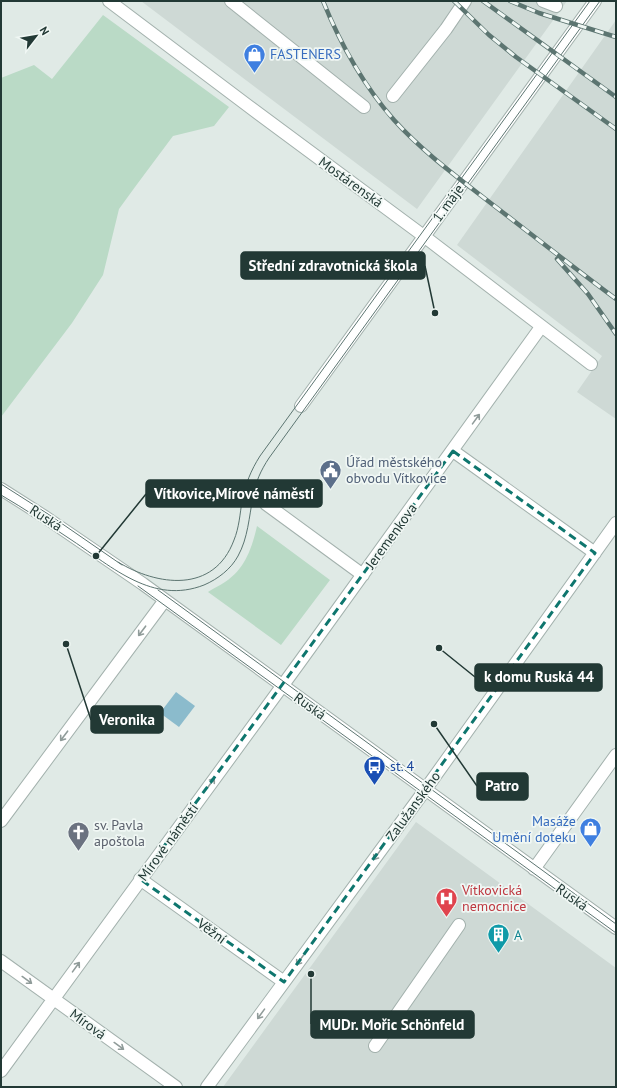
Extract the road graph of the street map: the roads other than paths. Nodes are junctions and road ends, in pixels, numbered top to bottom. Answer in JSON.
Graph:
{"nodes":[{"id":1,"x":109,"y":1,"type":"edge"},
{"id":2,"x":231,"y":1,"type":"edge"},
{"id":3,"x":465,"y":1,"type":"edge"},
{"id":4,"x":543,"y":1,"type":"edge"},
{"id":5,"x":595,"y":1,"type":"edge"},
{"id":6,"x":556,"y":6,"type":"dead end"},
{"id":7,"x":393,"y":96,"type":"dead end"},
{"id":8,"x":364,"y":107,"type":"dead end"},
{"id":9,"x":424,"y":236,"type":"junction"},
{"id":10,"x":541,"y":328,"type":"junction"},
{"id":11,"x":591,"y":364,"type":"dead end"},
{"id":12,"x":301,"y":406,"type":"dead end"},
{"id":13,"x":453,"y":451,"type":"junction"},
{"id":14,"x":1,"y":489,"type":"edge"},
{"id":15,"x":266,"y":504,"type":"dead end"},
{"id":16,"x":616,"y":523,"type":"edge"},
{"id":17,"x":595,"y":554,"type":"junction"},
{"id":18,"x":363,"y":575,"type":"junction"},
{"id":19,"x":165,"y":600,"type":"junction"},
{"id":20,"x":282,"y":685,"type":"junction"},
{"id":21,"x":616,"y":755,"type":"edge"},
{"id":22,"x":425,"y":790,"type":"junction"},
{"id":23,"x":1,"y":821,"type":"edge"},
{"id":24,"x":534,"y":869,"type":"junction"},
{"id":25,"x":140,"y":879,"type":"junction"},
{"id":26,"x":459,"y":925,"type":"dead end"},
{"id":27,"x":616,"y":928,"type":"edge"},
{"id":28,"x":1,"y":962,"type":"edge"},
{"id":29,"x":284,"y":982,"type":"junction"},
{"id":30,"x":53,"y":999,"type":"junction"},
{"id":31,"x":375,"y":1046,"type":"dead end"},
{"id":32,"x":1,"y":1071,"type":"edge"},
{"id":33,"x":176,"y":1087,"type":"edge"},
{"id":34,"x":207,"y":1087,"type":"edge"}],
"edges":[{"from":1,"to":9,"type":"street","name":"Mostárenská"},
{"from":2,"to":8,"type":"street"},
{"from":3,"to":7,"type":"street"},
{"from":4,"to":6,"type":"street"},
{"from":5,"to":9,"type":"street","name":"1. máje"},
{"from":9,"to":10,"type":"street","name":"Mostárenská"},
{"from":9,"to":12,"type":"street","name":"1. máje"},
{"from":10,"to":11,"type":"street","name":"Mostárenská"},
{"from":13,"to":10,"type":"street","name":"Jeremenkova","one_way":true},
{"from":13,"to":17,"type":"street"},
{"from":13,"to":18,"type":"street","name":"Jeremenkova"},
{"from":14,"to":19,"type":"street","name":"Ruská"},
{"from":15,"to":18,"type":"street"},
{"from":16,"to":17,"type":"street","name":"Zalužanského"},
{"from":17,"to":22,"type":"street","name":"Zalužanského"},
{"from":18,"to":20,"type":"street","name":"Jeremenkova"},
{"from":19,"to":20,"type":"street","name":"Ruská"},
{"from":19,"to":23,"type":"street","one_way":true},
{"from":20,"to":22,"type":"street","name":"Ruská"},
{"from":25,"to":20,"type":"street","name":"Mírové náměstí","one_way":true},
{"from":21,"to":24,"type":"street"},
{"from":22,"to":24,"type":"street","name":"Ruská"},
{"from":22,"to":29,"type":"street","name":"Zalužanského","one_way":true},
{"from":24,"to":27,"type":"street","name":"Ruská"},
{"from":25,"to":29,"type":"street","name":"Věžní"},
{"from":30,"to":25,"type":"street","name":"Mírové náměstí","one_way":true},
{"from":26,"to":31,"type":"street"},
{"from":28,"to":30,"type":"street","name":"Mírová","one_way":true},
{"from":29,"to":34,"type":"street","name":"Zalužanského","one_way":true},
{"from":30,"to":32,"type":"street"},
{"from":30,"to":33,"type":"street","name":"Mírová","one_way":true}]}
